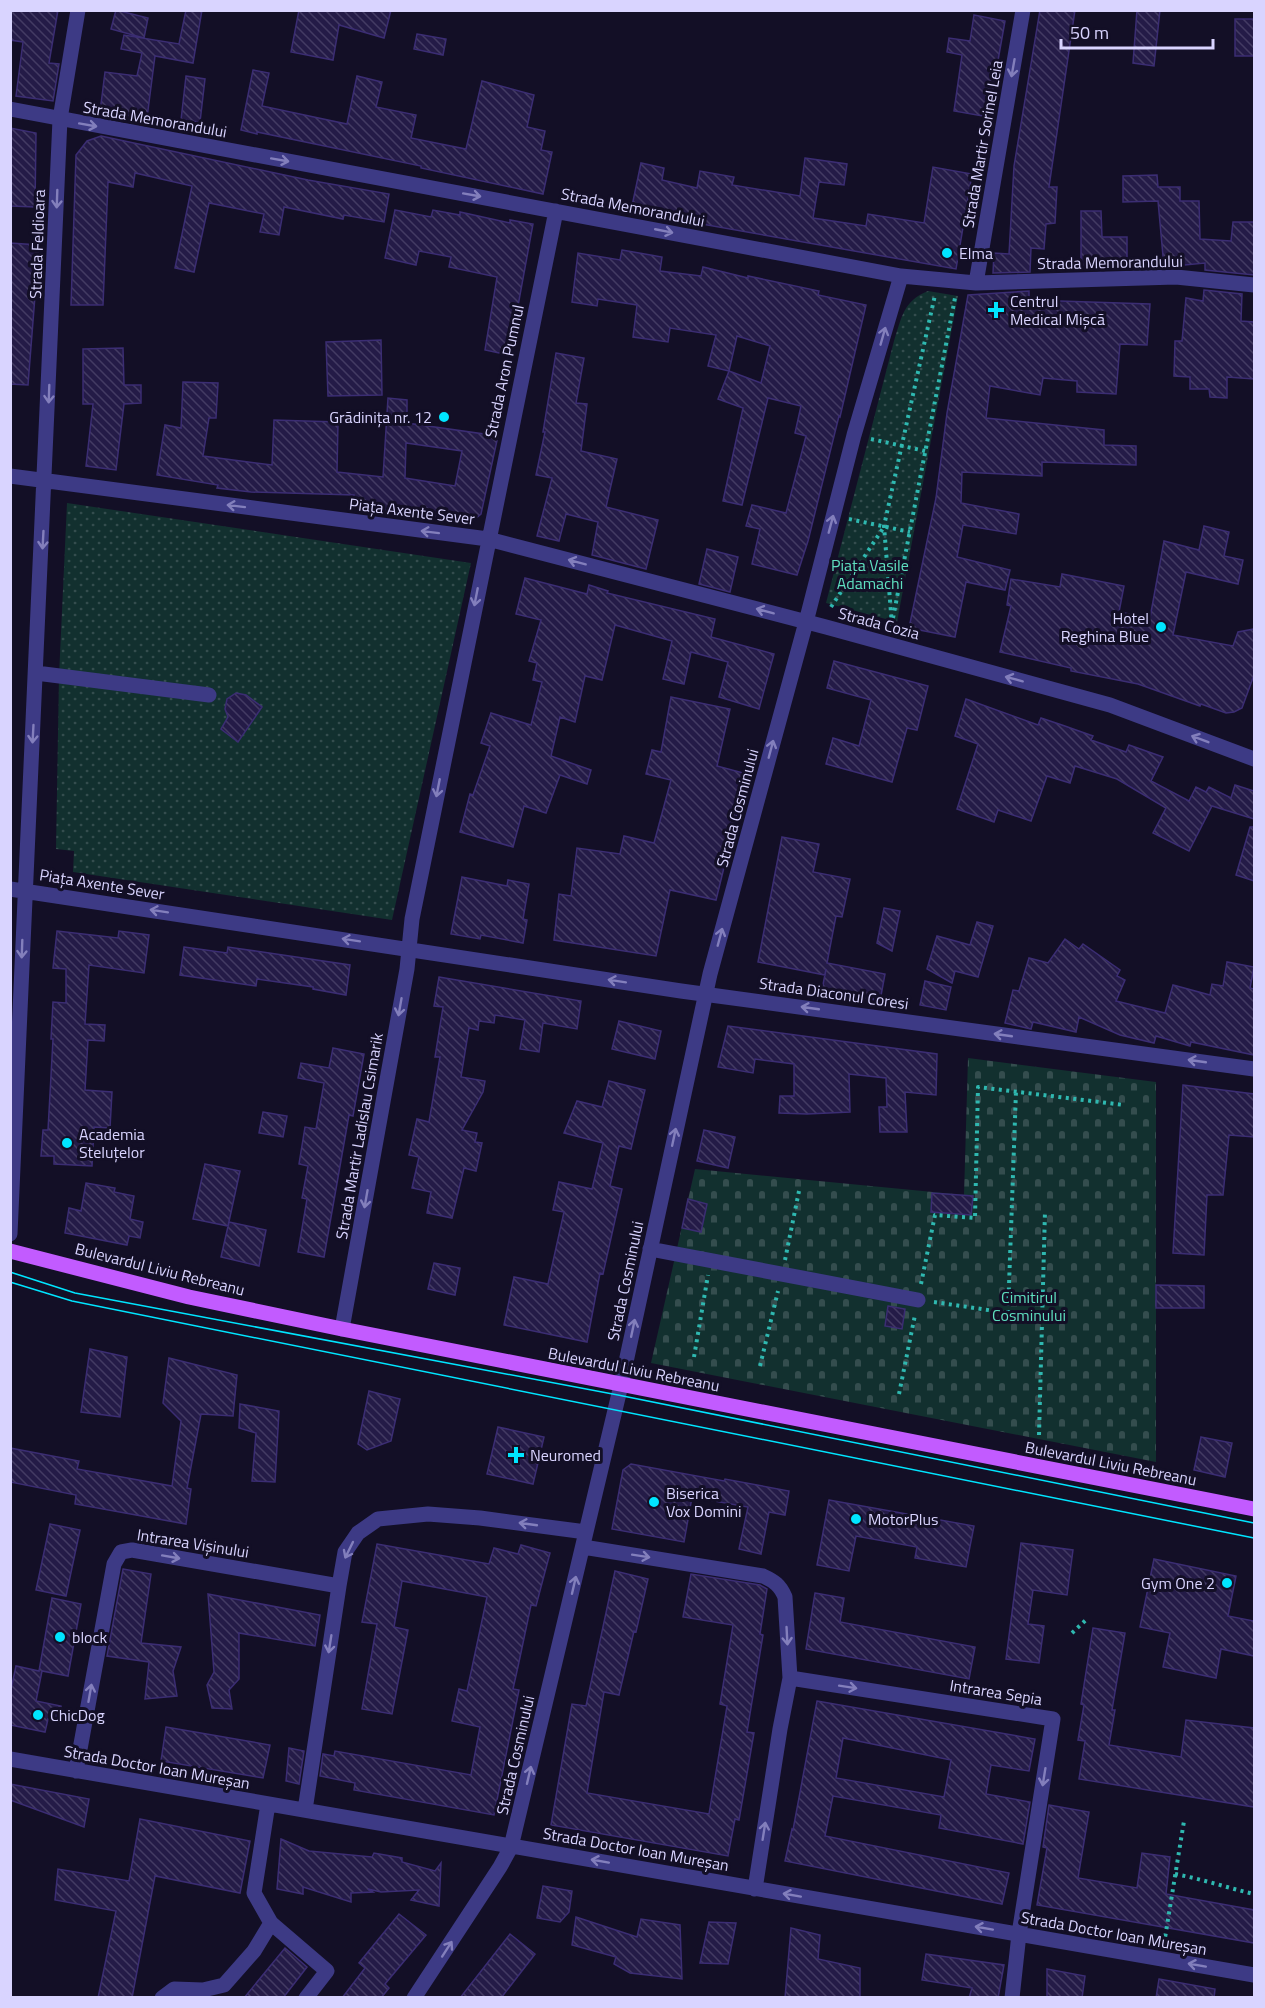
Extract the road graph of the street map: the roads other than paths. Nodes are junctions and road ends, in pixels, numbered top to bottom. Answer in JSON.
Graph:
{"nodes":[{"id":1,"x":78,"y":10,"type":"edge"},
{"id":2,"x":1023,"y":10,"type":"edge"},
{"id":3,"x":10,"y":109,"type":"edge"},
{"id":4,"x":60,"y":119,"type":"junction"},
{"id":5,"x":556,"y":211,"type":"junction"},
{"id":6,"x":901,"y":276,"type":"junction"},
{"id":7,"x":976,"y":283,"type":"junction"},
{"id":8,"x":1254,"y":285,"type":"edge"},
{"id":9,"x":10,"y":476,"type":"edge"},
{"id":10,"x":46,"y":481,"type":"junction"},
{"id":11,"x":488,"y":539,"type":"junction"},
{"id":12,"x":806,"y":622,"type":"junction"},
{"id":13,"x":36,"y":673,"type":"junction"},
{"id":14,"x":209,"y":695,"type":"dead end"},
{"id":15,"x":1254,"y":759,"type":"edge"},
{"id":16,"x":18,"y":890,"type":"edge"},
{"id":17,"x":409,"y":949,"type":"junction"},
{"id":18,"x":705,"y":994,"type":"junction"},
{"id":19,"x":1254,"y":1069,"type":"edge"},
{"id":20,"x":10,"y":1234,"type":"edge"},
{"id":21,"x":650,"y":1249,"type":"junction"},
{"id":22,"x":10,"y":1251,"type":"edge"},
{"id":23,"x":918,"y":1300,"type":"road end"},
{"id":24,"x":342,"y":1329,"type":"junction"},
{"id":25,"x":621,"y":1385,"type":"junction"},
{"id":26,"x":1254,"y":1509,"type":"edge"},
{"id":27,"x":585,"y":1539,"type":"junction"},
{"id":28,"x":339,"y":1586,"type":"junction"},
{"id":29,"x":790,"y":1678,"type":"junction"},
{"id":30,"x":10,"y":1760,"type":"edge"},
{"id":31,"x":76,"y":1771,"type":"junction"},
{"id":32,"x":268,"y":1804,"type":"junction"},
{"id":33,"x":305,"y":1810,"type":"junction"},
{"id":34,"x":512,"y":1846,"type":"junction"},
{"id":35,"x":756,"y":1889,"type":"junction"},
{"id":36,"x":271,"y":1923,"type":"junction"},
{"id":37,"x":1019,"y":1934,"type":"junction"},
{"id":38,"x":1254,"y":1975,"type":"edge"},
{"id":39,"x":162,"y":1998,"type":"edge"},
{"id":40,"x":306,"y":1998,"type":"edge"},
{"id":41,"x":414,"y":1998,"type":"edge"},
{"id":42,"x":1012,"y":1998,"type":"edge"}],
"edges":[{"from":1,"to":4,"type":"street","name":"Strada Feldioara"},
{"from":2,"to":7,"type":"street","name":"Strada Martir Sorinel Leia","one_way":true},
{"from":3,"to":4,"type":"street","name":"Strada Memorandului"},
{"from":4,"to":5,"type":"street","name":"Strada Memorandului","one_way":true},
{"from":4,"to":10,"type":"street","name":"Strada Feldioara","one_way":true},
{"from":5,"to":6,"type":"street","name":"Strada Memorandului","one_way":true},
{"from":5,"to":11,"type":"street","name":"Strada Aron Pumnul"},
{"from":6,"to":7,"type":"street","name":"Strada Memorandului"},
{"from":12,"to":6,"type":"street","one_way":true},
{"from":7,"to":8,"type":"street","name":"Strada Memorandului"},
{"from":9,"to":10,"type":"street"},
{"from":11,"to":10,"type":"street","name":"Piața Axente Sever","one_way":true},
{"from":10,"to":13,"type":"street","name":"Piața Axente Sever","one_way":true},
{"from":12,"to":11,"type":"street","name":"Strada Cozia","one_way":true},
{"from":11,"to":17,"type":"street","name":"Piața Axente Sever","one_way":true},
{"from":15,"to":12,"type":"street","name":"Strada Cozia","one_way":true},
{"from":18,"to":12,"type":"street","name":"Strada Cosminului","one_way":true},
{"from":13,"to":14,"type":"street"},
{"from":13,"to":16,"type":"street","name":"Piața Axente Sever","one_way":true},
{"from":17,"to":16,"type":"street","name":"Piața Axente Sever","one_way":true},
{"from":16,"to":20,"type":"street","one_way":true},
{"from":18,"to":17,"type":"street","name":"Strada Diaconul Coresi","one_way":true},
{"from":17,"to":24,"type":"street","name":"Strada Martir Ladislau Csimarik","one_way":true},
{"from":19,"to":18,"type":"street","name":"Strada Diaconul Coresi","one_way":true},
{"from":21,"to":18,"type":"street","name":"Strada Cosminului","one_way":true},
{"from":21,"to":23,"type":"street"},
{"from":25,"to":21,"type":"street","name":"Strada Cosminului","one_way":true},
{"from":22,"to":24,"type":"main road","name":"Bulevardul Liviu Rebreanu"},
{"from":24,"to":25,"type":"main road","name":"Bulevardul Liviu Rebreanu"},
{"from":25,"to":26,"type":"main road","name":"Bulevardul Liviu Rebreanu"},
{"from":25,"to":27,"type":"street","name":"Strada Cosminului"},
{"from":27,"to":28,"type":"street","one_way":true},
{"from":27,"to":29,"type":"street","one_way":true},
{"from":34,"to":27,"type":"street","name":"Strada Cosminului","one_way":true},
{"from":31,"to":28,"type":"street","name":"Intrarea Vișinului","one_way":true},
{"from":28,"to":33,"type":"street","one_way":true},
{"from":35,"to":29,"type":"street","one_way":true},
{"from":29,"to":37,"type":"street","name":"Intrarea Sepia","one_way":true},
{"from":30,"to":31,"type":"street","name":"Strada Doctor Ioan Mureșan"},
{"from":31,"to":32,"type":"street","name":"Strada Doctor Ioan Mureșan"},
{"from":32,"to":33,"type":"street","name":"Strada Doctor Ioan Mureșan"},
{"from":32,"to":36,"type":"street"},
{"from":33,"to":34,"type":"street","name":"Strada Doctor Ioan Mureșan"},
{"from":35,"to":34,"type":"street","name":"Strada Doctor Ioan Mureșan","one_way":true},
{"from":41,"to":34,"type":"street","name":"Strada Cosminului","one_way":true},
{"from":37,"to":35,"type":"street","name":"Strada Doctor Ioan Mureșan","one_way":true},
{"from":36,"to":39,"type":"street"},
{"from":36,"to":40,"type":"street"},
{"from":38,"to":37,"type":"street","name":"Strada Doctor Ioan Mureșan","one_way":true},
{"from":37,"to":42,"type":"street"}]}
